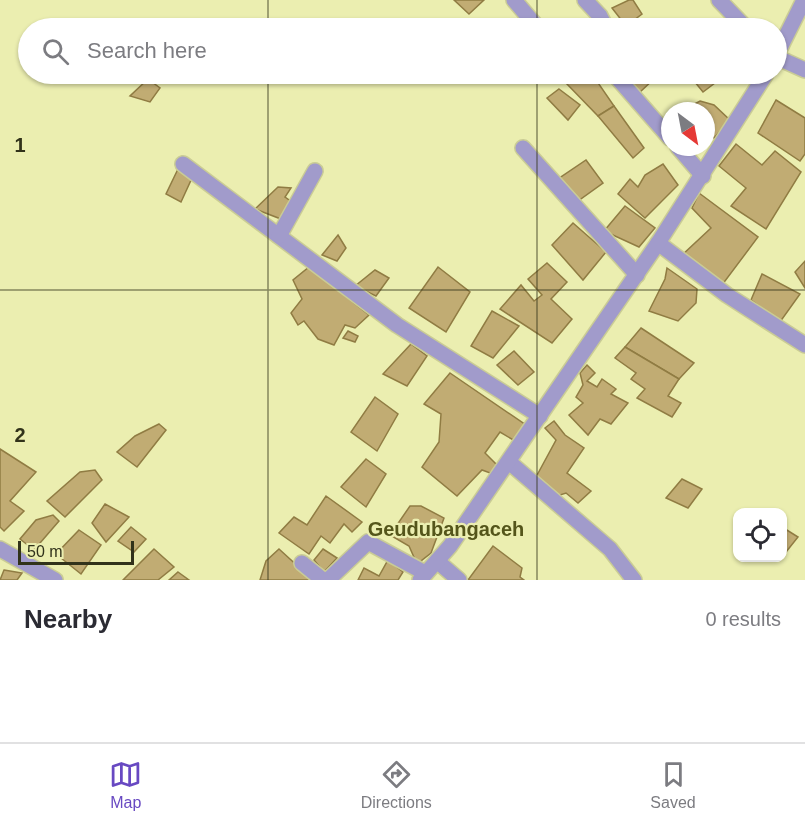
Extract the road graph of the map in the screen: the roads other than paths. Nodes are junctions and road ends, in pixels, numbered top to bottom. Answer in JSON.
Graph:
{"nodes":[{"id":1,"x":514,"y":0,"type":"edge"},
{"id":2,"x":585,"y":0,"type":"edge"},
{"id":3,"x":719,"y":0,"type":"edge"},
{"id":4,"x":804,"y":0,"type":"edge"},
{"id":5,"x":529,"y":18,"type":"edge"},
{"id":6,"x":601,"y":18,"type":"edge"},
{"id":7,"x":736,"y":18,"type":"edge"},
{"id":8,"x":787,"y":36,"type":"edge"},
{"id":9,"x":787,"y":62,"type":"edge"},
{"id":10,"x":805,"y":70,"type":"edge"},
{"id":11,"x":623,"y":84,"type":"edge"},
{"id":12,"x":760,"y":84,"type":"edge"},
{"id":13,"x":661,"y":128,"type":"edge"},
{"id":14,"x":523,"y":148,"type":"dead end"},
{"id":15,"x":686,"y":156,"type":"edge"},
{"id":16,"x":183,"y":164,"type":"dead end"},
{"id":17,"x":315,"y":171,"type":"dead end"},
{"id":18,"x":703,"y":176,"type":"junction"},
{"id":19,"x":279,"y":236,"type":"junction"},
{"id":20,"x":658,"y":243,"type":"junction"},
{"id":21,"x":637,"y":275,"type":"junction"},
{"id":22,"x":805,"y":345,"type":"edge"},
{"id":23,"x":540,"y":416,"type":"junction"},
{"id":24,"x":509,"y":462,"type":"junction"},
{"id":25,"x":0,"y":549,"type":"edge"},
{"id":26,"x":437,"y":561,"type":"junction"},
{"id":27,"x":302,"y":563,"type":"dead end"},
{"id":28,"x":423,"y":577,"type":"edge"},
{"id":29,"x":55,"y":580,"type":"edge"},
{"id":30,"x":323,"y":580,"type":"edge"},
{"id":31,"x":328,"y":580,"type":"edge"},
{"id":32,"x":459,"y":580,"type":"edge"},
{"id":33,"x":634,"y":580,"type":"edge"}],
"edges":[{"from":1,"to":5,"type":"street"},
{"from":2,"to":6,"type":"street"},
{"from":3,"to":7,"type":"street"},
{"from":4,"to":8,"type":"street"},
{"from":9,"to":10,"type":"street"},
{"from":11,"to":13,"type":"street"},
{"from":12,"to":18,"type":"street"},
{"from":14,"to":21,"type":"street"},
{"from":15,"to":18,"type":"street"},
{"from":16,"to":19,"type":"street"},
{"from":17,"to":19,"type":"street"},
{"from":18,"to":20,"type":"street"},
{"from":19,"to":23,"type":"street"},
{"from":20,"to":21,"type":"street"},
{"from":20,"to":22,"type":"street"},
{"from":21,"to":23,"type":"street"},
{"from":23,"to":24,"type":"street"},
{"from":24,"to":26,"type":"street"},
{"from":24,"to":33,"type":"street"},
{"from":25,"to":29,"type":"street"},
{"from":26,"to":28,"type":"street"},
{"from":26,"to":32,"type":"street"},
{"from":27,"to":30,"type":"street"},
{"from":28,"to":31,"type":"street"}]}
